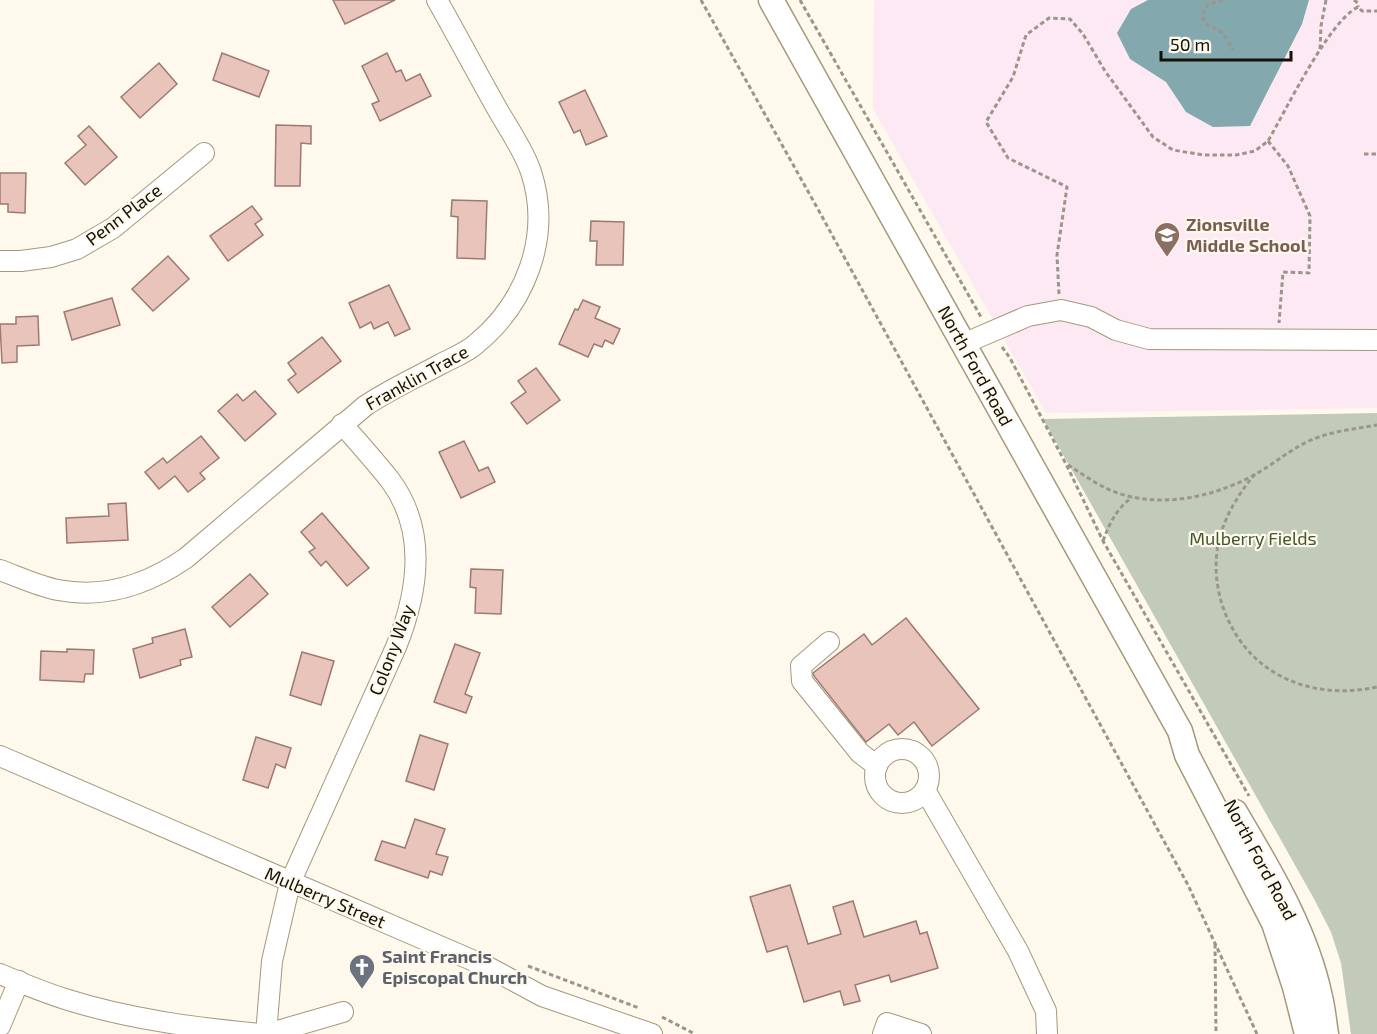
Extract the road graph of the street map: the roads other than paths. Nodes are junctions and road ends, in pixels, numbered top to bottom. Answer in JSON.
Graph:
{"nodes":[{"id":1,"x":437,"y":0,"type":"edge"},
{"id":2,"x":771,"y":0,"type":"edge"},
{"id":3,"x":204,"y":153,"type":"dead end"},
{"id":4,"x":0,"y":261,"type":"edge"},
{"id":5,"x":1377,"y":339,"type":"edge"},
{"id":6,"x":963,"y":344,"type":"junction"},
{"id":7,"x":342,"y":424,"type":"junction"},
{"id":8,"x":0,"y":570,"type":"edge"},
{"id":9,"x":829,"y":642,"type":"dead end"},
{"id":10,"x":1180,"y":731,"type":"junction"},
{"id":11,"x":0,"y":756,"type":"edge"},
{"id":12,"x":877,"y":766,"type":"junction"},
{"id":13,"x":925,"y":790,"type":"junction"},
{"id":14,"x":290,"y":883,"type":"junction"},
{"id":15,"x":0,"y":974,"type":"edge"},
{"id":16,"x":19,"y":981,"type":"junction"},
{"id":17,"x":343,"y":1012,"type":"dead end"},
{"id":18,"x":0,"y":1026,"type":"edge"},
{"id":19,"x":265,"y":1034,"type":"edge"},
{"id":20,"x":652,"y":1034,"type":"edge"},
{"id":21,"x":883,"y":1034,"type":"edge"},
{"id":22,"x":921,"y":1034,"type":"edge"},
{"id":23,"x":1047,"y":1034,"type":"edge"},
{"id":24,"x":1307,"y":1034,"type":"edge"},
{"id":25,"x":1326,"y":1034,"type":"edge"}],
"edges":[{"from":1,"to":7,"type":"street","name":"Franklin Trace"},
{"from":2,"to":6,"type":"main road","name":"North Ford Road"},
{"from":3,"to":4,"type":"street","name":"Penn Place"},
{"from":5,"to":6,"type":"street"},
{"from":6,"to":10,"type":"main road","name":"North Ford Road"},
{"from":7,"to":8,"type":"street","name":"Franklin Trace"},
{"from":7,"to":14,"type":"street","name":"Colony Way"},
{"from":9,"to":12,"type":"street"},
{"from":10,"to":24,"type":"main road","name":"North Ford Road"},
{"from":10,"to":25,"type":"main road","name":"North Ford Road"},
{"from":11,"to":14,"type":"street","name":"Mulberry Street"},
{"from":12,"to":13,"type":"street"},
{"from":12,"to":13,"type":"street"},
{"from":13,"to":23,"type":"street"},
{"from":14,"to":19,"type":"street","name":"Colony Way"},
{"from":14,"to":20,"type":"street","name":"Mulberry Street"},
{"from":15,"to":16,"type":"street"},
{"from":16,"to":18,"type":"street"},
{"from":16,"to":19,"type":"street"},
{"from":17,"to":19,"type":"street"},
{"from":21,"to":22,"type":"street"}]}
